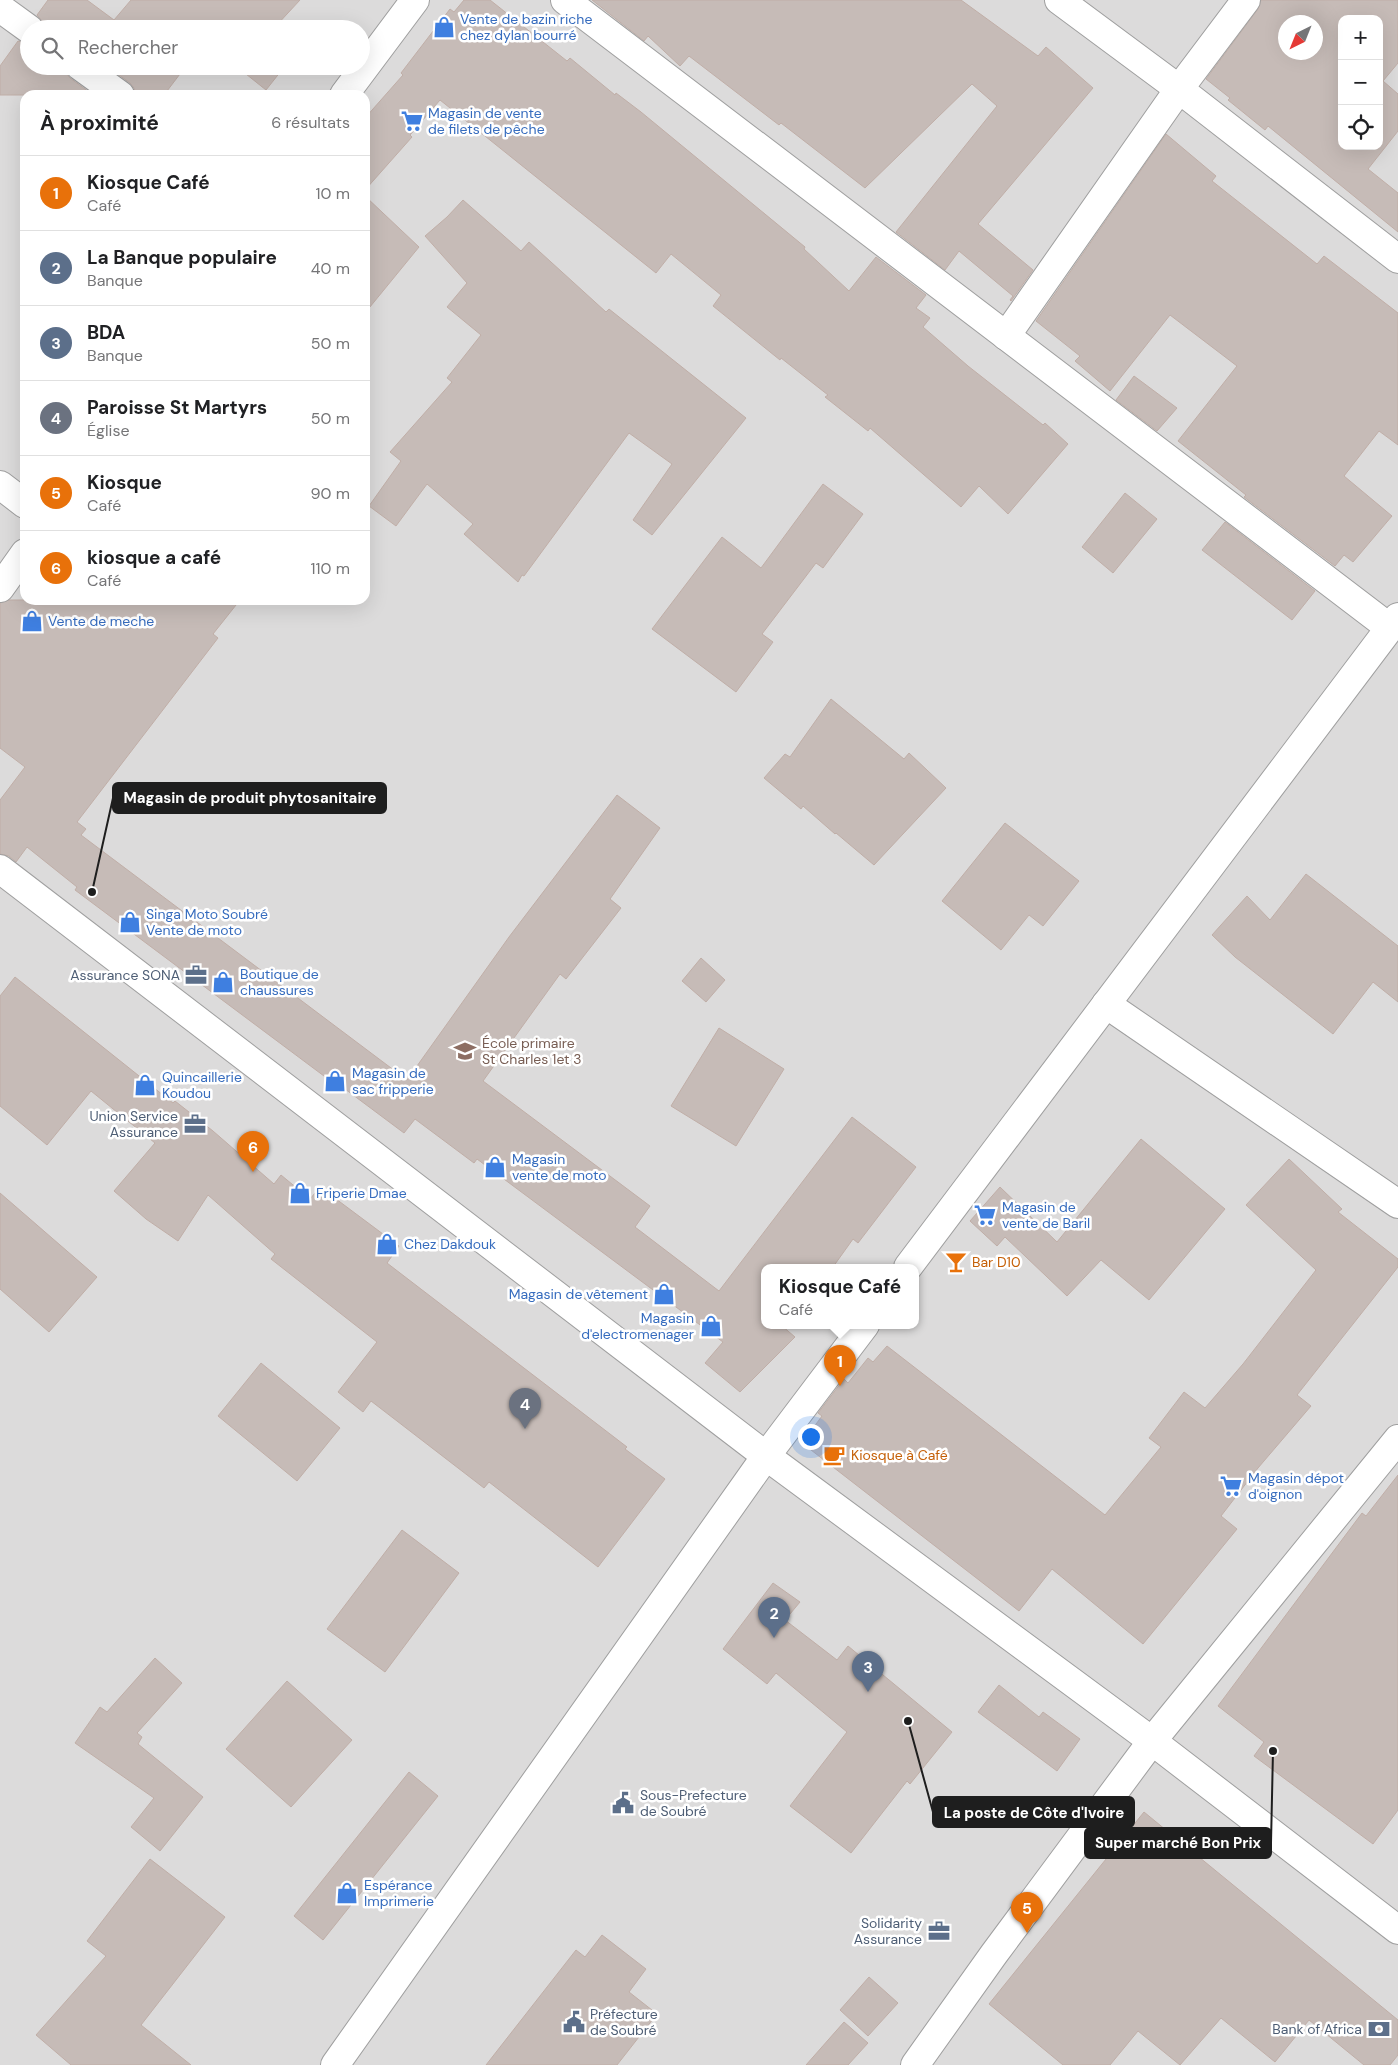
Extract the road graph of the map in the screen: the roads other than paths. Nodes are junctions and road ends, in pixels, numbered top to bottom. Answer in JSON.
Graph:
{"nodes":[{"id":1,"x":414,"y":0,"type":"edge"},
{"id":2,"x":565,"y":0,"type":"edge"},
{"id":3,"x":1059,"y":0,"type":"edge"},
{"id":4,"x":1246,"y":0,"type":"edge"},
{"id":5,"x":0,"y":8,"type":"edge"},
{"id":6,"x":20,"y":22,"type":"edge"},
{"id":7,"x":370,"y":60,"type":"edge"},
{"id":8,"x":92,"y":75,"type":"edge"},
{"id":9,"x":359,"y":75,"type":"edge"},
{"id":10,"x":1179,"y":89,"type":"junction"},
{"id":11,"x":113,"y":90,"type":"edge"},
{"id":12,"x":348,"y":90,"type":"edge"},
{"id":13,"x":1398,"y":259,"type":"edge"},
{"id":14,"x":1006,"y":336,"type":"junction"},
{"id":15,"x":0,"y":485,"type":"edge"},
{"id":16,"x":20,"y":500,"type":"edge"},
{"id":17,"x":20,"y":560,"type":"edge"},
{"id":18,"x":0,"y":588,"type":"edge"},
{"id":19,"x":1394,"y":623,"type":"edge"},
{"id":20,"x":0,"y":869,"type":"edge"},
{"id":21,"x":1106,"y":1004,"type":"junction"},
{"id":22,"x":1398,"y":1204,"type":"edge"},
{"id":23,"x":910,"y":1264,"type":"edge"},
{"id":24,"x":862,"y":1329,"type":"edge"},
{"id":25,"x":1398,"y":1439,"type":"edge"},
{"id":26,"x":766,"y":1456,"type":"junction"},
{"id":27,"x":1152,"y":1741,"type":"junction"},
{"id":28,"x":1398,"y":1930,"type":"edge"},
{"id":29,"x":335,"y":2065,"type":"edge"},
{"id":30,"x":916,"y":2065,"type":"edge"}],
"edges":[{"from":1,"to":7,"type":"street"},
{"from":2,"to":14,"type":"street"},
{"from":3,"to":10,"type":"street"},
{"from":4,"to":10,"type":"street"},
{"from":5,"to":6,"type":"street"},
{"from":8,"to":11,"type":"street"},
{"from":9,"to":12,"type":"street"},
{"from":10,"to":13,"type":"street"},
{"from":10,"to":14,"type":"street"},
{"from":14,"to":19,"type":"street"},
{"from":15,"to":16,"type":"street"},
{"from":17,"to":18,"type":"street"},
{"from":19,"to":21,"type":"street"},
{"from":20,"to":26,"type":"street"},
{"from":21,"to":22,"type":"street"},
{"from":21,"to":23,"type":"street"},
{"from":24,"to":26,"type":"street"},
{"from":25,"to":27,"type":"street"},
{"from":26,"to":27,"type":"street"},
{"from":26,"to":29,"type":"street"},
{"from":27,"to":28,"type":"street"},
{"from":27,"to":30,"type":"street"}]}
